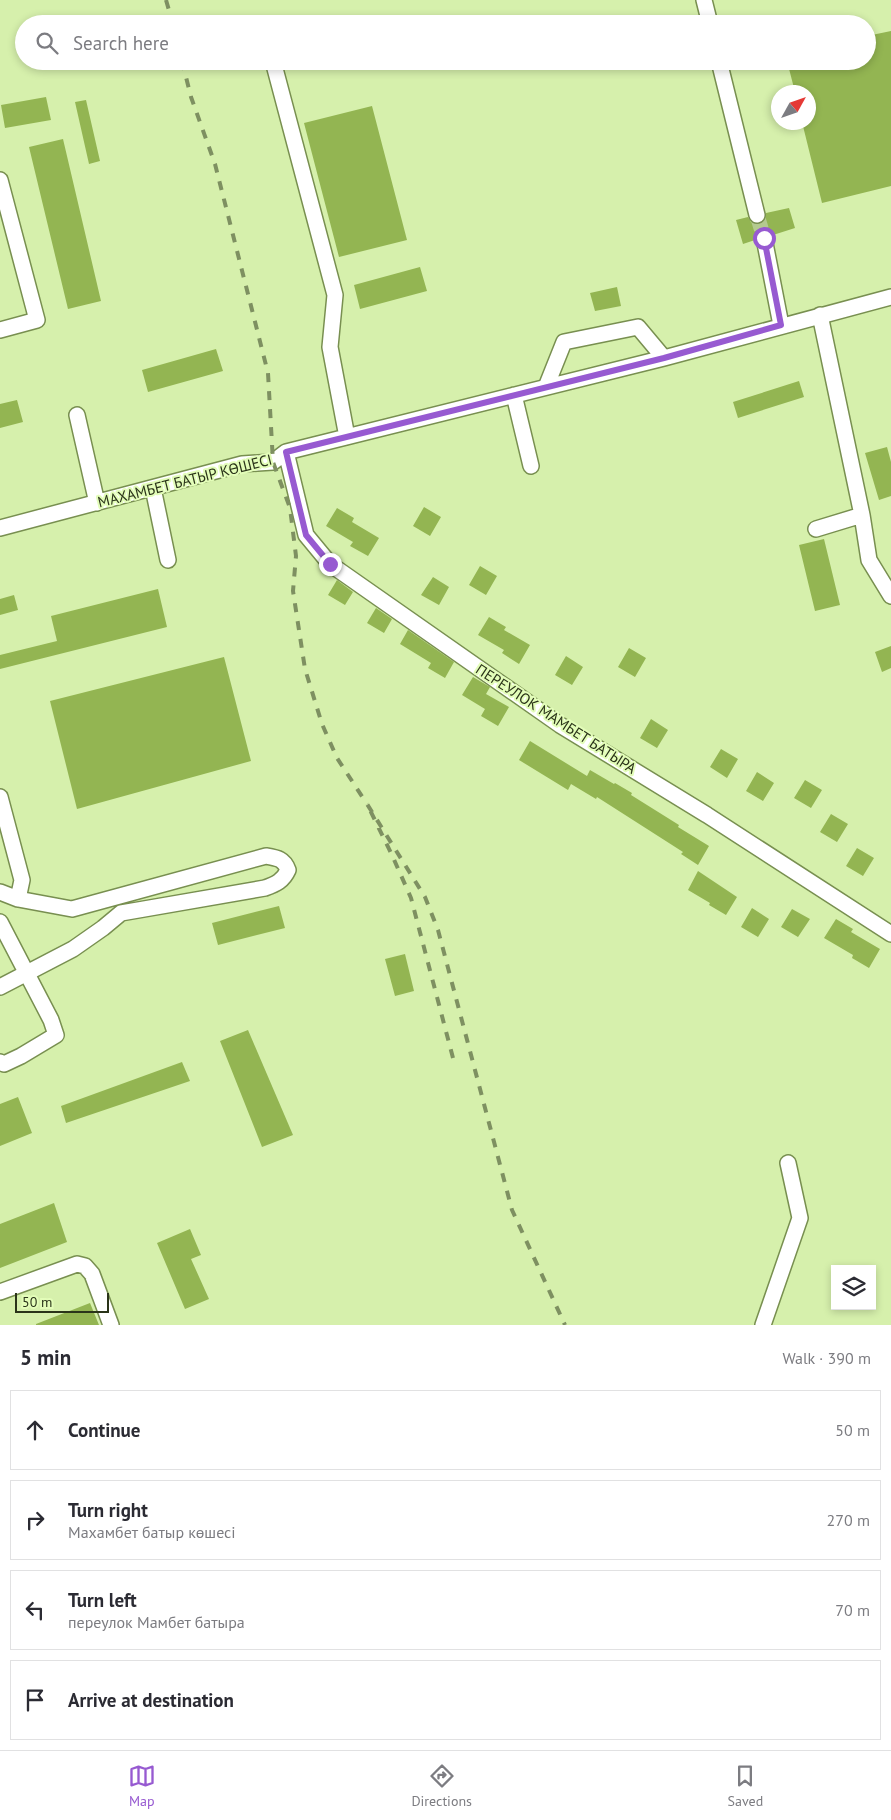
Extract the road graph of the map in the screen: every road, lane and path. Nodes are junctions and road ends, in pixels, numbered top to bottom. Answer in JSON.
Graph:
{"nodes":[{"id":1,"x":704,"y":0,"type":"edge"},
{"id":2,"x":708,"y":15,"type":"edge"},
{"id":3,"x":275,"y":70,"type":"edge"},
{"id":4,"x":721,"y":70,"type":"edge"},
{"id":5,"x":0,"y":180,"type":"edge"},
{"id":6,"x":757,"y":215,"type":"tunnel mouth"},
{"id":7,"x":764,"y":238,"type":"tunnel mouth"},
{"id":8,"x":891,"y":297,"type":"edge"},
{"id":9,"x":820,"y":315,"type":"junction"},
{"id":10,"x":781,"y":325,"type":"junction"},
{"id":11,"x":0,"y":330,"type":"edge"},
{"id":12,"x":664,"y":358,"type":"junction"},
{"id":13,"x":546,"y":387,"type":"junction"},
{"id":14,"x":514,"y":396,"type":"junction"},
{"id":15,"x":77,"y":415,"type":"dead end"},
{"id":16,"x":347,"y":437,"type":"junction"},
{"id":17,"x":286,"y":452,"type":"junction"},
{"id":18,"x":531,"y":466,"type":"dead end"},
{"id":19,"x":153,"y":488,"type":"junction"},
{"id":20,"x":97,"y":503,"type":"junction"},
{"id":21,"x":862,"y":515,"type":"junction"},
{"id":22,"x":0,"y":528,"type":"edge"},
{"id":23,"x":816,"y":529,"type":"dead end"},
{"id":24,"x":168,"y":560,"type":"dead end"},
{"id":25,"x":891,"y":596,"type":"edge"},
{"id":26,"x":0,"y":797,"type":"edge"},
{"id":27,"x":0,"y":892,"type":"edge"},
{"id":28,"x":18,"y":899,"type":"junction"},
{"id":29,"x":0,"y":922,"type":"edge"},
{"id":30,"x":891,"y":934,"type":"edge"},
{"id":31,"x":26,"y":972,"type":"junction"},
{"id":32,"x":0,"y":987,"type":"edge"},
{"id":33,"x":0,"y":1062,"type":"edge"},
{"id":34,"x":788,"y":1162,"type":"dead end"},
{"id":35,"x":0,"y":1292,"type":"edge"},
{"id":36,"x":111,"y":1325,"type":"edge"},
{"id":37,"x":764,"y":1325,"type":"edge"}],
"edges":[{"from":1,"to":2,"type":"street"},
{"from":3,"to":16,"type":"street"},
{"from":4,"to":6,"type":"street"},
{"from":5,"to":11,"type":"street"},
{"from":7,"to":10,"type":"street"},
{"from":8,"to":9,"type":"street","name":"МАХАМБЕТ БАТЫР КӨШЕСІ"},
{"from":9,"to":10,"type":"street","name":"МАХАМБЕТ БАТЫР КӨШЕСІ"},
{"from":9,"to":21,"type":"street"},
{"from":10,"to":12,"type":"street","name":"МАХАМБЕТ БАТЫР КӨШЕСІ"},
{"from":12,"to":13,"type":"street","name":"МАХАМБЕТ БАТЫР КӨШЕСІ"},
{"from":12,"to":13,"type":"street"},
{"from":13,"to":14,"type":"street","name":"МАХАМБЕТ БАТЫР КӨШЕСІ"},
{"from":14,"to":16,"type":"street","name":"МАХАМБЕТ БАТЫР КӨШЕСІ"},
{"from":14,"to":18,"type":"street"},
{"from":15,"to":20,"type":"street"},
{"from":16,"to":17,"type":"street","name":"МАХАМБЕТ БАТЫР КӨШЕСІ"},
{"from":17,"to":19,"type":"street","name":"МАХАМБЕТ БАТЫР КӨШЕСІ"},
{"from":17,"to":30,"type":"street","name":"ПЕРЕУЛОК МАМБЕТ БАТЫРА"},
{"from":19,"to":20,"type":"street","name":"МАХАМБЕТ БАТЫР КӨШЕСІ"},
{"from":19,"to":24,"type":"street"},
{"from":20,"to":22,"type":"street","name":"МАХАМБЕТ БАТЫР КӨШЕСІ"},
{"from":21,"to":23,"type":"street"},
{"from":21,"to":25,"type":"street"},
{"from":26,"to":28,"type":"street"},
{"from":27,"to":28,"type":"street"},
{"from":28,"to":31,"type":"street"},
{"from":29,"to":31,"type":"street"},
{"from":31,"to":32,"type":"street"},
{"from":31,"to":33,"type":"street"},
{"from":34,"to":37,"type":"street"},
{"from":35,"to":36,"type":"street"}]}
